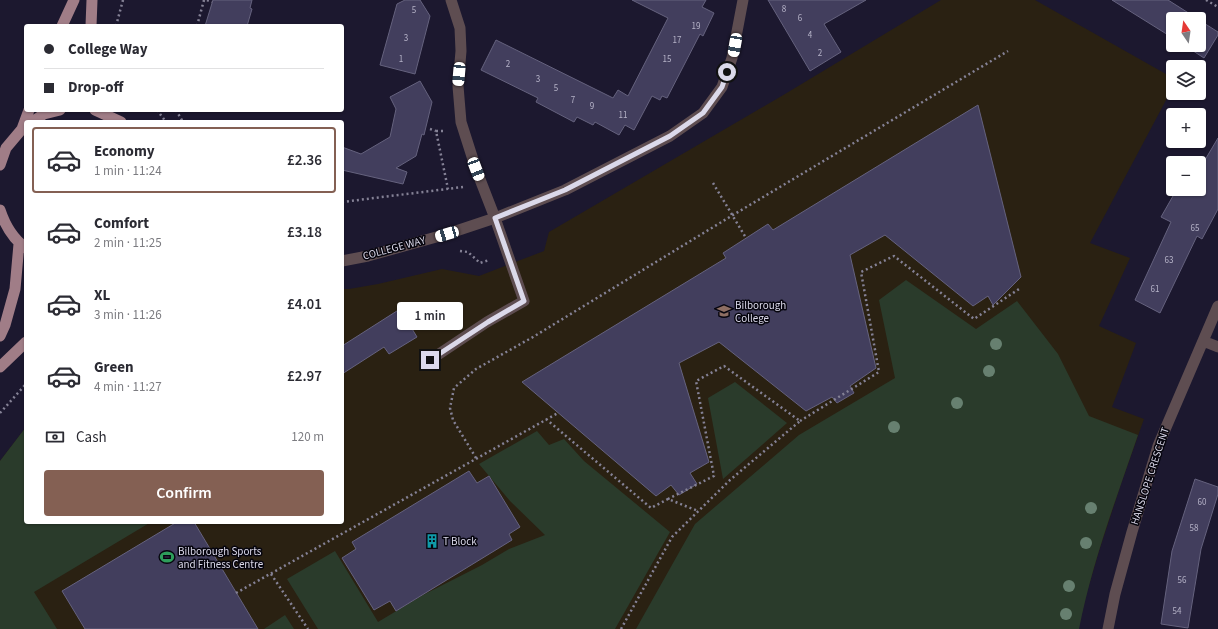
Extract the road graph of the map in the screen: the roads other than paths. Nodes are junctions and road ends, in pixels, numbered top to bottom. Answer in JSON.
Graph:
{"nodes":[{"id":1,"x":74,"y":0,"type":"edge"},
{"id":2,"x":92,"y":0,"type":"edge"},
{"id":3,"x":451,"y":0,"type":"edge"},
{"id":4,"x":743,"y":0,"type":"edge"},
{"id":5,"x":63,"y":24,"type":"edge"},
{"id":6,"x":91,"y":24,"type":"edge"},
{"id":7,"x":52,"y":112,"type":"edge"},
{"id":8,"x":100,"y":112,"type":"edge"},
{"id":9,"x":35,"y":120,"type":"edge"},
{"id":10,"x":118,"y":120,"type":"edge"},
{"id":11,"x":24,"y":127,"type":"edge"},
{"id":12,"x":0,"y":164,"type":"edge"},
{"id":13,"x":0,"y":210,"type":"edge"},
{"id":14,"x":495,"y":218,"type":"junction"},
{"id":15,"x":23,"y":246,"type":"edge"},
{"id":16,"x":344,"y":261,"type":"edge"},
{"id":17,"x":1218,"y":306,"type":"edge"},
{"id":18,"x":0,"y":336,"type":"edge"},
{"id":19,"x":1203,"y":341,"type":"junction"},
{"id":20,"x":24,"y":344,"type":"edge"},
{"id":21,"x":1218,"y":347,"type":"edge"},
{"id":22,"x":430,"y":360,"type":"dead end"},
{"id":23,"x":0,"y":367,"type":"edge"},
{"id":24,"x":1108,"y":629,"type":"edge"}],
"edges":[{"from":1,"to":5,"type":"main road"},
{"from":2,"to":6,"type":"main road"},
{"from":3,"to":14,"type":"street"},
{"from":4,"to":14,"type":"street","name":"COLLEGE WAY"},
{"from":7,"to":9,"type":"main road"},
{"from":8,"to":10,"type":"main road"},
{"from":11,"to":12,"type":"main road"},
{"from":13,"to":15,"type":"main road"},
{"from":14,"to":16,"type":"street","name":"COLLEGE WAY"},
{"from":14,"to":22,"type":"street"},
{"from":15,"to":18,"type":"main road"},
{"from":17,"to":19,"type":"street","name":"HANSLOPE CRESCENT"},
{"from":19,"to":21,"type":"street"},
{"from":19,"to":24,"type":"street","name":"HANSLOPE CRESCENT"},
{"from":20,"to":23,"type":"main road"}]}
